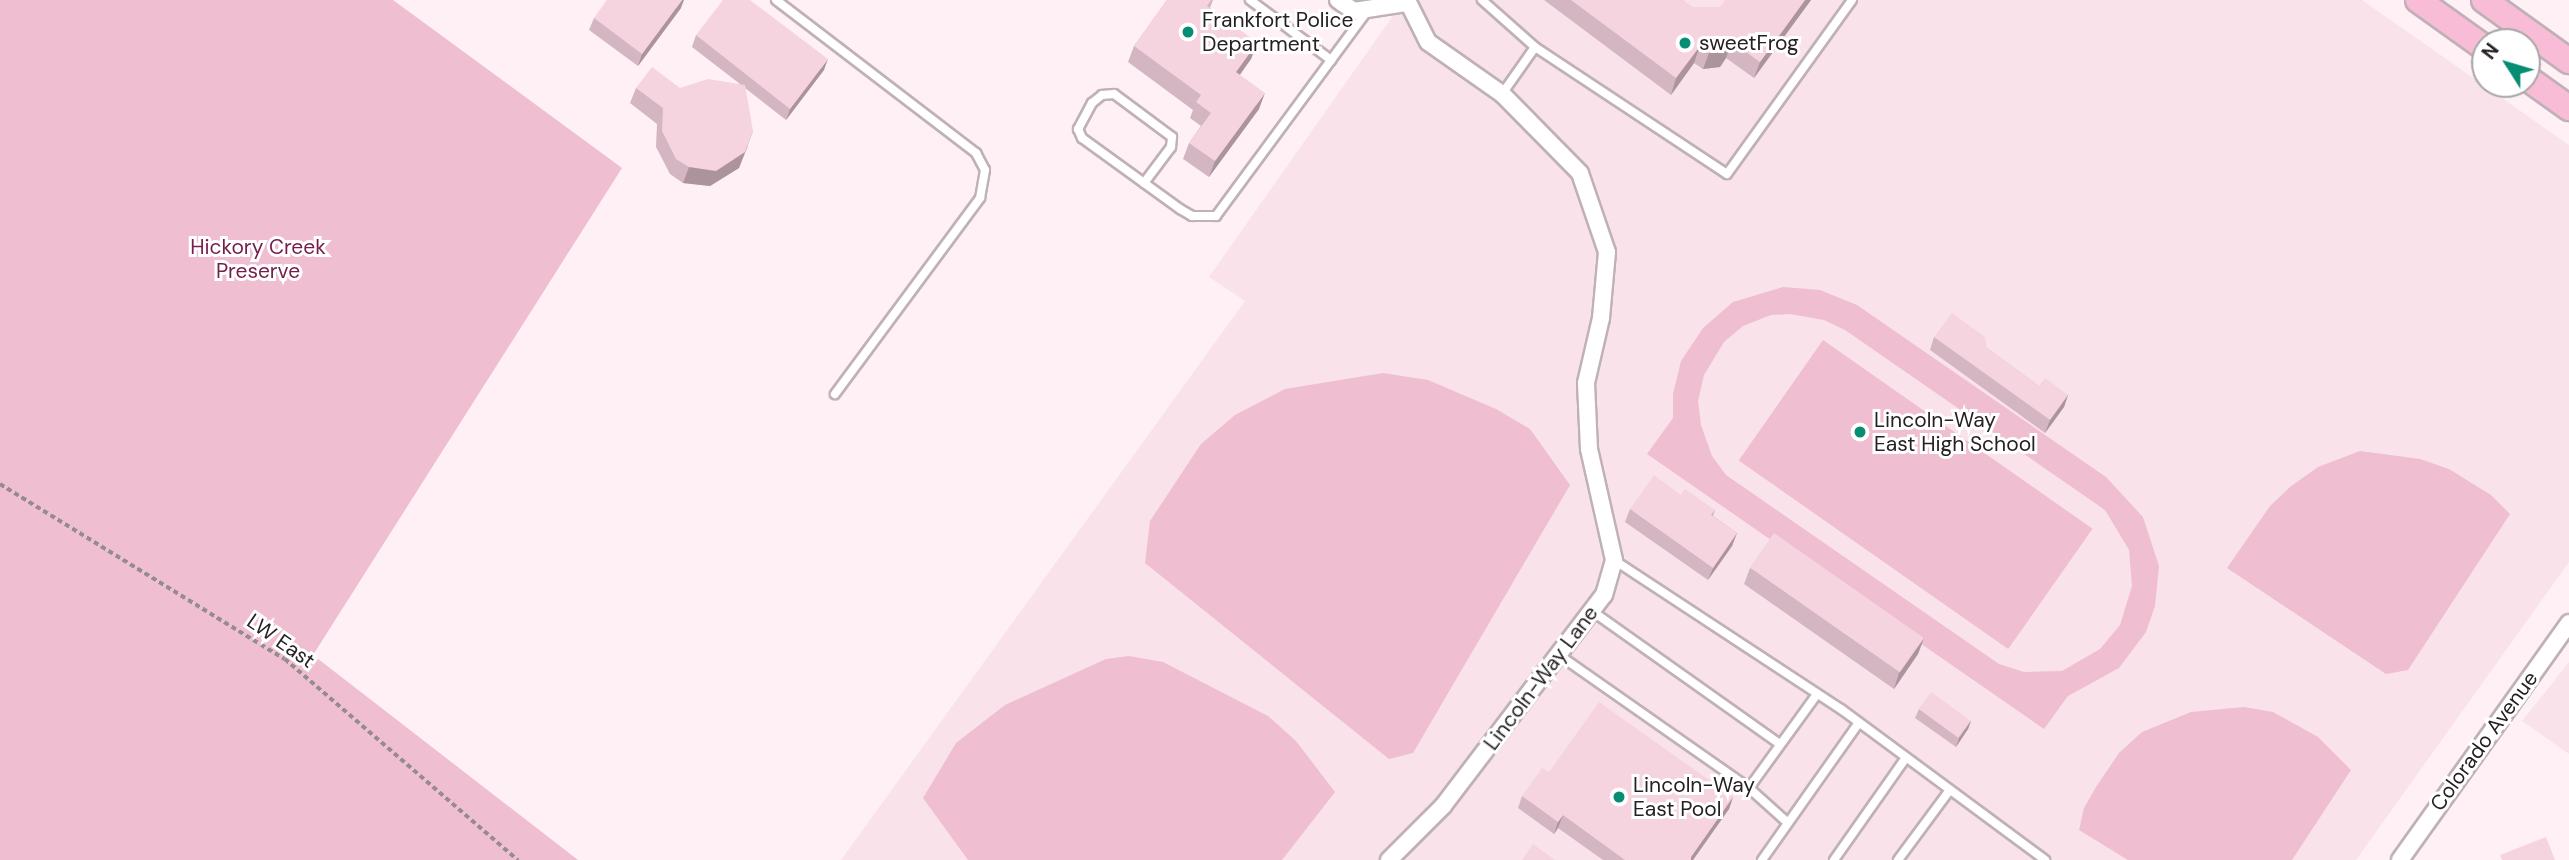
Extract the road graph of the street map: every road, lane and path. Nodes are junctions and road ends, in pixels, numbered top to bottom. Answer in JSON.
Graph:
{"nodes":[{"id":1,"x":776,"y":0,"type":"edge"},
{"id":2,"x":1250,"y":0,"type":"edge"},
{"id":3,"x":1338,"y":0,"type":"edge"},
{"id":4,"x":1482,"y":0,"type":"edge"},
{"id":5,"x":1853,"y":0,"type":"edge"},
{"id":6,"x":2418,"y":0,"type":"edge"},
{"id":7,"x":2484,"y":0,"type":"edge"},
{"id":8,"x":1407,"y":1,"type":"edge"},
{"id":9,"x":1369,"y":8,"type":"junction"},
{"id":10,"x":2471,"y":38,"type":"edge"},
{"id":11,"x":1535,"y":47,"type":"junction"},
{"id":12,"x":1331,"y":61,"type":"junction"},
{"id":13,"x":2569,"y":61,"type":"edge"},
{"id":14,"x":2541,"y":88,"type":"edge"},
{"id":15,"x":1502,"y":94,"type":"junction"},
{"id":16,"x":2569,"y":108,"type":"edge"},
{"id":17,"x":1144,"y":183,"type":"junction"},
{"id":18,"x":835,"y":394,"type":"dead end"},
{"id":19,"x":0,"y":484,"type":"edge"},
{"id":20,"x":1614,"y":560,"type":"junction"},
{"id":21,"x":1592,"y":611,"type":"junction"},
{"id":22,"x":2569,"y":623,"type":"edge"},
{"id":23,"x":1559,"y":655,"type":"junction"},
{"id":24,"x":1817,"y":694,"type":"junction"},
{"id":25,"x":1858,"y":724,"type":"junction"},
{"id":26,"x":1780,"y":744,"type":"junction"},
{"id":27,"x":1905,"y":759,"type":"junction"},
{"id":28,"x":1749,"y":788,"type":"junction"},
{"id":29,"x":1949,"y":791,"type":"junction"},
{"id":30,"x":1788,"y":823,"type":"junction"},
{"id":31,"x":2034,"y":857,"type":"edge"},
{"id":32,"x":518,"y":860,"type":"edge"},
{"id":33,"x":1389,"y":860,"type":"edge"},
{"id":34,"x":1762,"y":860,"type":"edge"},
{"id":35,"x":1834,"y":860,"type":"edge"},
{"id":36,"x":1898,"y":860,"type":"edge"},
{"id":37,"x":2045,"y":860,"type":"edge"},
{"id":38,"x":2400,"y":860,"type":"edge"}],
"edges":[{"from":1,"to":18,"type":"lane"},
{"from":2,"to":12,"type":"lane"},
{"from":3,"to":9,"type":"street","name":"Lincoln-Way Lane"},
{"from":4,"to":11,"type":"lane"},
{"from":5,"to":11,"type":"lane"},
{"from":6,"to":10,"type":"main road"},
{"from":7,"to":13,"type":"main road"},
{"from":8,"to":9,"type":"street","name":"Lincoln-Way Lane"},
{"from":8,"to":15,"type":"street","name":"Lincoln-Way Lane"},
{"from":9,"to":12,"type":"lane"},
{"from":11,"to":15,"type":"lane"},
{"from":12,"to":17,"type":"lane"},
{"from":14,"to":16,"type":"main road"},
{"from":15,"to":20,"type":"street","name":"Lincoln-Way Lane"},
{"from":17,"to":17,"type":"lane"},
{"from":19,"to":32,"type":"path","name":"LW East"},
{"from":20,"to":21,"type":"street","name":"Lincoln-Way Lane"},
{"from":20,"to":24,"type":"lane"},
{"from":21,"to":23,"type":"street","name":"Lincoln-Way Lane"},
{"from":21,"to":26,"type":"lane"},
{"from":22,"to":38,"type":"street","name":"Colorado Avenue"},
{"from":23,"to":28,"type":"lane"},
{"from":23,"to":33,"type":"street","name":"Lincoln-Way Lane"},
{"from":24,"to":25,"type":"lane"},
{"from":24,"to":26,"type":"lane"},
{"from":25,"to":27,"type":"lane"},
{"from":25,"to":30,"type":"lane"},
{"from":26,"to":28,"type":"lane"},
{"from":27,"to":29,"type":"lane"},
{"from":27,"to":35,"type":"lane"},
{"from":28,"to":30,"type":"lane"},
{"from":29,"to":31,"type":"lane"},
{"from":29,"to":36,"type":"lane"},
{"from":30,"to":34,"type":"lane"},
{"from":31,"to":37,"type":"lane"}]}
